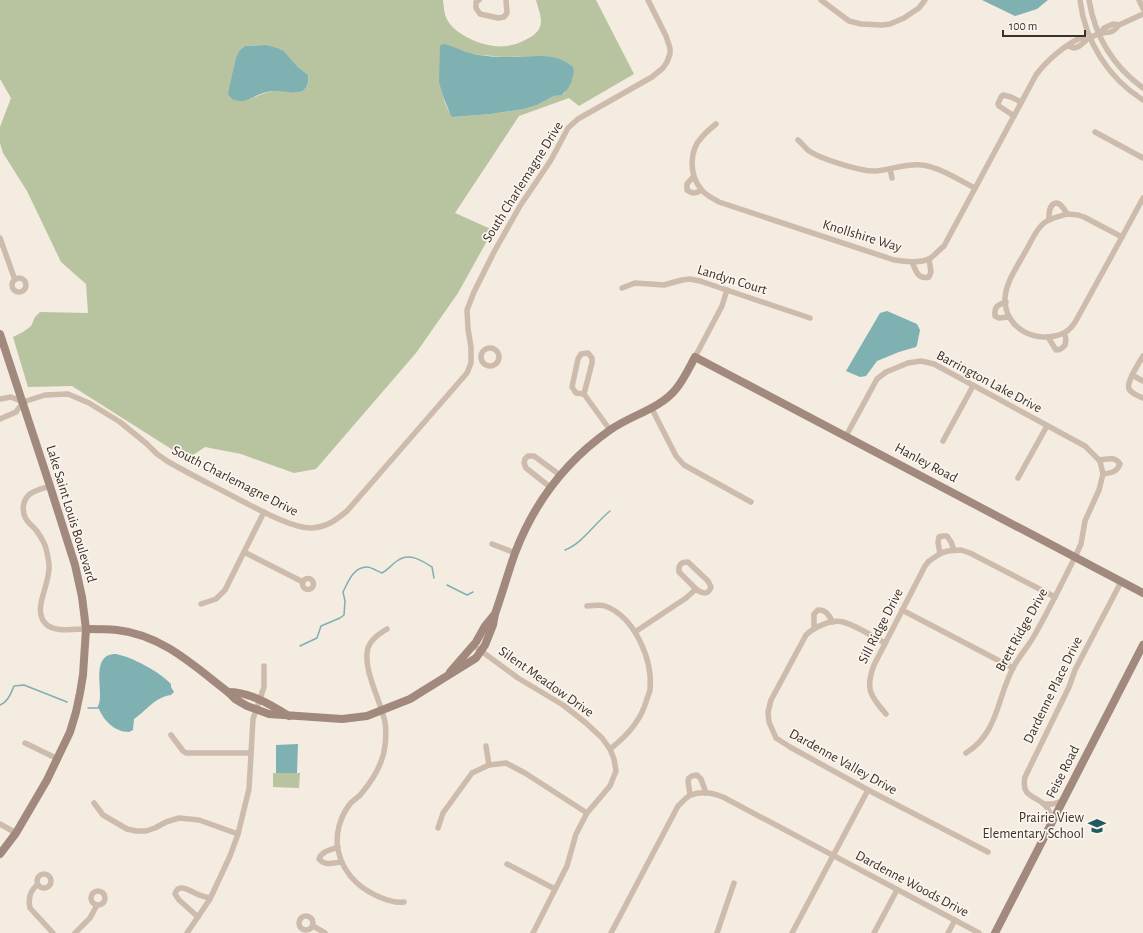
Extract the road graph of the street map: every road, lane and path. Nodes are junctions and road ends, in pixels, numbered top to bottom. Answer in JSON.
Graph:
{"nodes":[{"id":1,"x":479,"y":0,"type":"edge"},
{"id":2,"x":506,"y":0,"type":"edge"},
{"id":3,"x":648,"y":0,"type":"edge"},
{"id":4,"x":821,"y":0,"type":"edge"},
{"id":5,"x":925,"y":0,"type":"edge"},
{"id":6,"x":1080,"y":0,"type":"edge"},
{"id":7,"x":1089,"y":0,"type":"edge"},
{"id":8,"x":1139,"y":0,"type":"edge"},
{"id":9,"x":1143,"y":9,"type":"edge"},
{"id":10,"x":1143,"y":14,"type":"edge"},
{"id":11,"x":1100,"y":33,"type":"junction"},
{"id":12,"x":1088,"y":39,"type":"junction"},
{"id":13,"x":1143,"y":88,"type":"edge"},
{"id":14,"x":1143,"y":100,"type":"edge"},
{"id":15,"x":1021,"y":102,"type":"junction"},
{"id":16,"x":1014,"y":116,"type":"junction"},
{"id":17,"x":716,"y":124,"type":"dead end"},
{"id":18,"x":1095,"y":132,"type":"dead end"},
{"id":19,"x":798,"y":140,"type":"dead end"},
{"id":20,"x":1143,"y":158,"type":"edge"},
{"id":21,"x":890,"y":169,"type":"junction"},
{"id":22,"x":693,"y":177,"type":"junction"},
{"id":23,"x":892,"y":178,"type":"dead end"},
{"id":24,"x":975,"y":188,"type":"junction"},
{"id":25,"x":701,"y":190,"type":"junction"},
{"id":26,"x":1143,"y":198,"type":"edge"},
{"id":27,"x":1067,"y":214,"type":"junction"},
{"id":28,"x":1049,"y":220,"type":"junction"},
{"id":29,"x":1122,"y":237,"type":"junction"},
{"id":30,"x":0,"y":239,"type":"edge"},
{"id":31,"x":929,"y":259,"type":"junction"},
{"id":32,"x":912,"y":262,"type":"junction"},
{"id":33,"x":15,"y":280,"type":"dead end"},
{"id":34,"x":622,"y":288,"type":"dead end"},
{"id":35,"x":727,"y":290,"type":"junction"},
{"id":36,"x":1006,"y":302,"type":"junction"},
{"id":37,"x":1008,"y":317,"type":"junction"},
{"id":38,"x":810,"y":318,"type":"dead end"},
{"id":39,"x":1064,"y":333,"type":"junction"},
{"id":40,"x":0,"y":334,"type":"edge"},
{"id":41,"x":1048,"y":337,"type":"junction"},
{"id":42,"x":471,"y":356,"type":"junction"},
{"id":43,"x":1143,"y":356,"type":"edge"},
{"id":44,"x":481,"y":357,"type":"dead end"},
{"id":45,"x":695,"y":357,"type":"junction"},
{"id":46,"x":1132,"y":375,"type":"junction"},
{"id":47,"x":1143,"y":381,"type":"edge"},
{"id":48,"x":973,"y":386,"type":"junction"},
{"id":49,"x":584,"y":394,"type":"junction"},
{"id":50,"x":1143,"y":398,"type":"edge"},
{"id":51,"x":0,"y":399,"type":"edge"},
{"id":52,"x":23,"y":402,"type":"junction"},
{"id":53,"x":652,"y":407,"type":"junction"},
{"id":54,"x":0,"y":419,"type":"edge"},
{"id":55,"x":1047,"y":426,"type":"junction"},
{"id":56,"x":610,"y":430,"type":"junction"},
{"id":57,"x":846,"y":436,"type":"junction"},
{"id":58,"x":943,"y":441,"type":"dead end"},
{"id":59,"x":1099,"y":460,"type":"junction"},
{"id":60,"x":1103,"y":474,"type":"junction"},
{"id":61,"x":560,"y":475,"type":"junction"},
{"id":62,"x":1018,"y":478,"type":"dead end"},
{"id":63,"x":50,"y":486,"type":"junction"},
{"id":64,"x":550,"y":487,"type":"junction"},
{"id":65,"x":751,"y":502,"type":"dead end"},
{"id":66,"x":264,"y":512,"type":"junction"},
{"id":67,"x":492,"y":544,"type":"dead end"},
{"id":68,"x":954,"y":550,"type":"junction"},
{"id":69,"x":244,"y":552,"type":"junction"},
{"id":70,"x":515,"y":553,"type":"junction"},
{"id":71,"x":940,"y":554,"type":"junction"},
{"id":72,"x":1075,"y":557,"type":"junction"},
{"id":73,"x":303,"y":582,"type":"dead end"},
{"id":74,"x":1120,"y":582,"type":"junction"},
{"id":75,"x":696,"y":588,"type":"junction"},
{"id":76,"x":1143,"y":593,"type":"edge"},
{"id":77,"x":1054,"y":597,"type":"junction"},
{"id":78,"x":201,"y":604,"type":"dead end"},
{"id":79,"x":587,"y":606,"type":"dead end"},
{"id":80,"x":902,"y":610,"type":"junction"},
{"id":81,"x":495,"y":614,"type":"junction"},
{"id":82,"x":833,"y":622,"type":"junction"},
{"id":83,"x":86,"y":629,"type":"junction"},
{"id":84,"x":387,"y":629,"type":"dead end"},
{"id":85,"x":814,"y":629,"type":"junction"},
{"id":86,"x":636,"y":632,"type":"junction"},
{"id":87,"x":885,"y":643,"type":"junction"},
{"id":88,"x":472,"y":645,"type":"junction"},
{"id":89,"x":1143,"y":645,"type":"edge"},
{"id":90,"x":480,"y":651,"type":"junction"},
{"id":91,"x":264,"y":666,"type":"dead end"},
{"id":92,"x":1013,"y":668,"type":"junction"},
{"id":93,"x":448,"y":674,"type":"junction"},
{"id":94,"x":228,"y":692,"type":"junction"},
{"id":95,"x":260,"y":700,"type":"junction"},
{"id":96,"x":256,"y":709,"type":"junction"},
{"id":97,"x":381,"y":710,"type":"junction"},
{"id":98,"x":886,"y":714,"type":"dead end"},
{"id":99,"x":289,"y":716,"type":"junction"},
{"id":100,"x":171,"y":735,"type":"dead end"},
{"id":101,"x":25,"y":743,"type":"dead end"},
{"id":102,"x":486,"y":746,"type":"dead end"},
{"id":103,"x":610,"y":749,"type":"junction"},
{"id":104,"x":251,"y":753,"type":"junction"},
{"id":105,"x":966,"y":753,"type":"dead end"},
{"id":106,"x":58,"y":759,"type":"junction"},
{"id":107,"x":489,"y":764,"type":"junction"},
{"id":108,"x":868,"y":790,"type":"junction"},
{"id":109,"x":706,"y":793,"type":"junction"},
{"id":110,"x":690,"y":795,"type":"junction"},
{"id":111,"x":1062,"y":801,"type":"junction"},
{"id":112,"x":94,"y":803,"type":"dead end"},
{"id":113,"x":1044,"y":804,"type":"junction"},
{"id":114,"x":587,"y":813,"type":"junction"},
{"id":115,"x":1052,"y":822,"type":"junction"},
{"id":116,"x":0,"y":824,"type":"edge"},
{"id":117,"x":438,"y":828,"type":"dead end"},
{"id":118,"x":16,"y":833,"type":"junction"},
{"id":119,"x":238,"y":834,"type":"junction"},
{"id":120,"x":338,"y":847,"type":"junction"},
{"id":121,"x":988,"y":852,"type":"dead end"},
{"id":122,"x":0,"y":854,"type":"edge"},
{"id":123,"x":833,"y":856,"type":"junction"},
{"id":124,"x":341,"y":862,"type":"junction"},
{"id":125,"x":507,"y":864,"type":"dead end"},
{"id":126,"x":734,"y":883,"type":"dead end"},
{"id":127,"x":38,"y":885,"type":"dead end"},
{"id":128,"x":555,"y":889,"type":"junction"},
{"id":129,"x":897,"y":890,"type":"junction"},
{"id":130,"x":210,"y":898,"type":"junction"},
{"id":131,"x":404,"y":902,"type":"dead end"},
{"id":132,"x":97,"y":905,"type":"dead end"},
{"id":133,"x":198,"y":917,"type":"junction"},
{"id":134,"x":954,"y":920,"type":"junction"},
{"id":135,"x":313,"y":926,"type":"junction"},
{"id":136,"x":301,"y":931,"type":"edge"},
{"id":137,"x":53,"y":933,"type":"edge"},
{"id":138,"x":75,"y":933,"type":"edge"},
{"id":139,"x":187,"y":933,"type":"edge"},
{"id":140,"x":325,"y":933,"type":"edge"},
{"id":141,"x":533,"y":933,"type":"edge"},
{"id":142,"x":611,"y":933,"type":"edge"},
{"id":143,"x":717,"y":933,"type":"edge"},
{"id":144,"x":792,"y":933,"type":"edge"},
{"id":145,"x":874,"y":933,"type":"edge"},
{"id":146,"x":948,"y":933,"type":"edge"},
{"id":147,"x":979,"y":933,"type":"edge"},
{"id":148,"x":995,"y":933,"type":"edge"}],
"edges":[{"from":1,"to":2,"type":"street"},
{"from":3,"to":42,"type":"street","name":"South Charlemagne Drive"},
{"from":4,"to":5,"type":"street"},
{"from":6,"to":12,"type":"street"},
{"from":7,"to":11,"type":"street"},
{"from":8,"to":9,"type":"street"},
{"from":10,"to":11,"type":"street"},
{"from":11,"to":12,"type":"street"},
{"from":11,"to":13,"type":"street"},
{"from":12,"to":14,"type":"street"},
{"from":12,"to":15,"type":"street"},
{"from":15,"to":16,"type":"street"},
{"from":15,"to":16,"type":"street"},
{"from":16,"to":24,"type":"street"},
{"from":17,"to":22,"type":"street","name":"Knollshire Way"},
{"from":18,"to":20,"type":"street"},
{"from":19,"to":21,"type":"street"},
{"from":21,"to":23,"type":"street"},
{"from":21,"to":24,"type":"street"},
{"from":22,"to":25,"type":"street","name":"Knollshire Way"},
{"from":22,"to":25,"type":"street","name":"Knollshire Way"},
{"from":24,"to":31,"type":"street"},
{"from":25,"to":32,"type":"street","name":"Knollshire Way"},
{"from":26,"to":29,"type":"street"},
{"from":27,"to":28,"type":"street"},
{"from":27,"to":28,"type":"street"},
{"from":27,"to":29,"type":"street"},
{"from":28,"to":36,"type":"street"},
{"from":29,"to":39,"type":"street"},
{"from":30,"to":33,"type":"street"},
{"from":31,"to":32,"type":"street","name":"Knollshire Way"},
{"from":31,"to":32,"type":"street"},
{"from":34,"to":35,"type":"street","name":"Landyn Court"},
{"from":35,"to":38,"type":"street","name":"Landyn Court"},
{"from":35,"to":45,"type":"street"},
{"from":36,"to":37,"type":"street"},
{"from":36,"to":37,"type":"street"},
{"from":37,"to":41,"type":"street"},
{"from":39,"to":41,"type":"street"},
{"from":39,"to":41,"type":"street"},
{"from":40,"to":52,"type":"street","name":"Lake Saint Louis Boulevard"},
{"from":42,"to":44,"type":"street"},
{"from":42,"to":66,"type":"street","name":"South Charlemagne Drive"},
{"from":43,"to":46,"type":"street"},
{"from":45,"to":53,"type":"street"},
{"from":45,"to":57,"type":"street","name":"Hanley Road"},
{"from":46,"to":47,"type":"street"},
{"from":46,"to":50,"type":"street"},
{"from":48,"to":55,"type":"street","name":"Barrington Lake Drive"},
{"from":48,"to":57,"type":"street","name":"Barrington Lake Drive"},
{"from":48,"to":58,"type":"street"},
{"from":49,"to":49,"type":"street"},
{"from":49,"to":56,"type":"street"},
{"from":51,"to":52,"type":"street"},
{"from":52,"to":54,"type":"street"},
{"from":52,"to":63,"type":"street","name":"Lake Saint Louis Boulevard"},
{"from":52,"to":66,"type":"street","name":"South Charlemagne Drive"},
{"from":53,"to":56,"type":"street"},
{"from":53,"to":65,"type":"street"},
{"from":55,"to":59,"type":"street","name":"Barrington Lake Drive"},
{"from":55,"to":62,"type":"street"},
{"from":56,"to":61,"type":"street"},
{"from":57,"to":72,"type":"street","name":"Hanley Road"},
{"from":59,"to":60,"type":"street","name":"Barrington Lake Drive"},
{"from":59,"to":60,"type":"street"},
{"from":60,"to":72,"type":"street"},
{"from":61,"to":64,"type":"street"},
{"from":61,"to":64,"type":"street"},
{"from":63,"to":83,"type":"street","name":"Lake Saint Louis Boulevard"},
{"from":63,"to":83,"type":"street"},
{"from":64,"to":70,"type":"street"},
{"from":66,"to":69,"type":"street"},
{"from":67,"to":70,"type":"street"},
{"from":68,"to":71,"type":"street","name":"Sill Ridge Drive"},
{"from":68,"to":71,"type":"street"},
{"from":68,"to":77,"type":"street","name":"Sill Ridge Drive"},
{"from":69,"to":73,"type":"street"},
{"from":69,"to":78,"type":"street"},
{"from":70,"to":81,"type":"street"},
{"from":71,"to":80,"type":"street","name":"Sill Ridge Drive"},
{"from":72,"to":74,"type":"street","name":"Hanley Road"},
{"from":72,"to":77,"type":"street","name":"Brett Ridge Drive"},
{"from":74,"to":76,"type":"street","name":"Hanley Road"},
{"from":74,"to":113,"type":"street","name":"Dardenne Place Drive"},
{"from":75,"to":75,"type":"street"},
{"from":75,"to":86,"type":"street"},
{"from":77,"to":92,"type":"street","name":"Brett Ridge Drive"},
{"from":79,"to":86,"type":"street"},
{"from":80,"to":87,"type":"street","name":"Sill Ridge Drive"},
{"from":80,"to":92,"type":"street"},
{"from":81,"to":88,"type":"street"},
{"from":81,"to":90,"type":"street"},
{"from":82,"to":85,"type":"street","name":"Dardenne Valley Drive"},
{"from":82,"to":85,"type":"street"},
{"from":82,"to":87,"type":"street"},
{"from":83,"to":94,"type":"street"},
{"from":83,"to":106,"type":"street","name":"Lake Saint Louis Boulevard"},
{"from":84,"to":97,"type":"street"},
{"from":85,"to":108,"type":"street","name":"Dardenne Valley Drive"},
{"from":86,"to":103,"type":"street"},
{"from":87,"to":98,"type":"street","name":"Sill Ridge Drive"},
{"from":88,"to":90,"type":"street","name":"Silent Meadow Drive"},
{"from":88,"to":93,"type":"street"},
{"from":89,"to":111,"type":"street","name":"Feise Road"},
{"from":90,"to":93,"type":"street"},
{"from":90,"to":103,"type":"street","name":"Silent Meadow Drive"},
{"from":91,"to":95,"type":"street"},
{"from":92,"to":105,"type":"street","name":"Brett Ridge Drive"},
{"from":93,"to":97,"type":"street"},
{"from":94,"to":95,"type":"street"},
{"from":94,"to":96,"type":"street"},
{"from":95,"to":96,"type":"street"},
{"from":95,"to":99,"type":"street"},
{"from":96,"to":99,"type":"street"},
{"from":96,"to":104,"type":"street"},
{"from":97,"to":99,"type":"street"},
{"from":97,"to":120,"type":"street"},
{"from":100,"to":104,"type":"street"},
{"from":101,"to":106,"type":"street"},
{"from":102,"to":107,"type":"street"},
{"from":103,"to":114,"type":"street","name":"Silent Meadow Drive"},
{"from":104,"to":119,"type":"street"},
{"from":106,"to":118,"type":"street","name":"Lake Saint Louis Boulevard"},
{"from":107,"to":114,"type":"street"},
{"from":107,"to":117,"type":"street"},
{"from":108,"to":121,"type":"street","name":"Dardenne Valley Drive"},
{"from":108,"to":123,"type":"street","name":"Dardenne Woods Drive"},
{"from":109,"to":110,"type":"street","name":"Dardenne Woods Drive"},
{"from":109,"to":110,"type":"street"},
{"from":109,"to":123,"type":"street","name":"Dardenne Woods Drive"},
{"from":110,"to":142,"type":"street"},
{"from":111,"to":113,"type":"street"},
{"from":111,"to":115,"type":"street","name":"Feise Road"},
{"from":112,"to":119,"type":"street"},
{"from":113,"to":115,"type":"street"},
{"from":114,"to":128,"type":"street","name":"Silent Meadow Drive"},
{"from":115,"to":148,"type":"street","name":"Feise Road"},
{"from":116,"to":118,"type":"street"},
{"from":118,"to":122,"type":"street","name":"Lake Saint Louis Boulevard"},
{"from":119,"to":130,"type":"street"},
{"from":120,"to":124,"type":"street"},
{"from":120,"to":124,"type":"street"},
{"from":123,"to":129,"type":"street","name":"Dardenne Woods Drive"},
{"from":123,"to":144,"type":"street","name":"Dardenne Woods Drive"},
{"from":124,"to":131,"type":"street"},
{"from":125,"to":128,"type":"street"},
{"from":126,"to":143,"type":"street"},
{"from":127,"to":137,"type":"street"},
{"from":128,"to":141,"type":"street","name":"Silent Meadow Drive"},
{"from":129,"to":134,"type":"street","name":"Dardenne Woods Drive"},
{"from":129,"to":145,"type":"street"},
{"from":130,"to":133,"type":"street"},
{"from":130,"to":133,"type":"street"},
{"from":132,"to":138,"type":"street"},
{"from":133,"to":139,"type":"street"},
{"from":134,"to":146,"type":"street"},
{"from":134,"to":147,"type":"street","name":"Dardenne Woods Drive"},
{"from":135,"to":136,"type":"street"},
{"from":135,"to":136,"type":"street"},
{"from":135,"to":140,"type":"street"}]}
